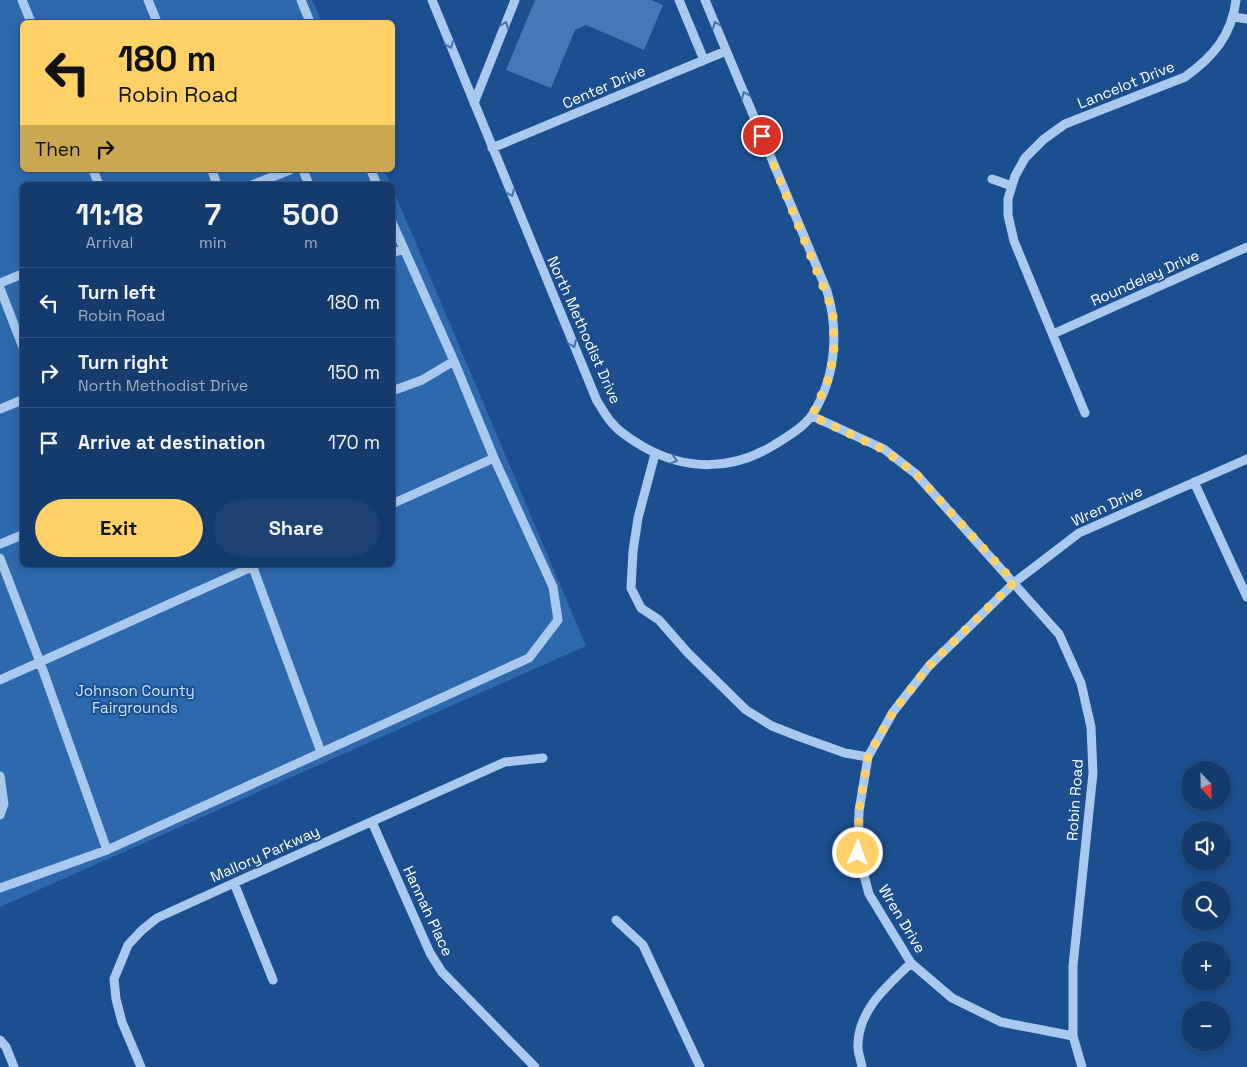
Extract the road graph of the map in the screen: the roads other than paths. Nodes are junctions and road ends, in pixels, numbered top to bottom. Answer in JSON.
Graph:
{"nodes":[{"id":1,"x":22,"y":0,"type":"edge"},
{"id":2,"x":148,"y":0,"type":"edge"},
{"id":3,"x":301,"y":0,"type":"edge"},
{"id":4,"x":432,"y":0,"type":"edge"},
{"id":5,"x":515,"y":0,"type":"edge"},
{"id":6,"x":679,"y":0,"type":"edge"},
{"id":7,"x":705,"y":0,"type":"edge"},
{"id":8,"x":1236,"y":0,"type":"edge"},
{"id":9,"x":1234,"y":18,"type":"junction"},
{"id":10,"x":1247,"y":19,"type":"edge"},
{"id":11,"x":30,"y":20,"type":"edge"},
{"id":12,"x":156,"y":20,"type":"edge"},
{"id":13,"x":309,"y":20,"type":"edge"},
{"id":14,"x":726,"y":51,"type":"junction"},
{"id":15,"x":704,"y":60,"type":"junction"},
{"id":16,"x":474,"y":103,"type":"junction"},
{"id":17,"x":492,"y":148,"type":"junction"},
{"id":18,"x":285,"y":172,"type":"edge"},
{"id":19,"x":992,"y":179,"type":"dead end"},
{"id":20,"x":260,"y":182,"type":"edge"},
{"id":21,"x":1012,"y":186,"type":"junction"},
{"id":22,"x":395,"y":229,"type":"edge"},
{"id":23,"x":1247,"y":247,"type":"edge"},
{"id":24,"x":404,"y":249,"type":"junction"},
{"id":25,"x":395,"y":252,"type":"edge"},
{"id":26,"x":20,"y":275,"type":"edge"},
{"id":27,"x":0,"y":283,"type":"edge"},
{"id":28,"x":0,"y":288,"type":"edge"},
{"id":29,"x":1053,"y":334,"type":"junction"},
{"id":30,"x":20,"y":341,"type":"edge"},
{"id":31,"x":454,"y":361,"type":"junction"},
{"id":32,"x":395,"y":390,"type":"edge"},
{"id":33,"x":20,"y":401,"type":"edge"},
{"id":34,"x":0,"y":409,"type":"edge"},
{"id":35,"x":1085,"y":413,"type":"dead end"},
{"id":36,"x":812,"y":416,"type":"junction"},
{"id":37,"x":655,"y":454,"type":"junction"},
{"id":38,"x":494,"y":458,"type":"junction"},
{"id":39,"x":1247,"y":459,"type":"edge"},
{"id":40,"x":1194,"y":482,"type":"junction"},
{"id":41,"x":395,"y":503,"type":"edge"},
{"id":42,"x":20,"y":536,"type":"edge"},
{"id":43,"x":0,"y":544,"type":"edge"},
{"id":44,"x":0,"y":558,"type":"edge"},
{"id":45,"x":252,"y":567,"type":"edge"},
{"id":46,"x":254,"y":567,"type":"edge"},
{"id":47,"x":1014,"y":582,"type":"junction"},
{"id":48,"x":1247,"y":597,"type":"edge"},
{"id":49,"x":40,"y":662,"type":"junction"},
{"id":50,"x":0,"y":680,"type":"edge"},
{"id":51,"x":321,"y":752,"type":"junction"},
{"id":52,"x":868,"y":756,"type":"junction"},
{"id":53,"x":542,"y":758,"type":"dead end"},
{"id":54,"x":0,"y":776,"type":"edge"},
{"id":55,"x":0,"y":815,"type":"edge"},
{"id":56,"x":372,"y":822,"type":"junction"},
{"id":57,"x":107,"y":850,"type":"junction"},
{"id":58,"x":234,"y":883,"type":"junction"},
{"id":59,"x":0,"y":888,"type":"edge"},
{"id":60,"x":616,"y":920,"type":"dead end"},
{"id":61,"x":911,"y":963,"type":"junction"},
{"id":62,"x":273,"y":980,"type":"dead end"},
{"id":63,"x":1073,"y":1036,"type":"junction"},
{"id":64,"x":0,"y":1040,"type":"edge"},
{"id":65,"x":14,"y":1067,"type":"edge"},
{"id":66,"x":141,"y":1067,"type":"edge"},
{"id":67,"x":535,"y":1067,"type":"edge"},
{"id":68,"x":700,"y":1067,"type":"edge"},
{"id":69,"x":862,"y":1067,"type":"edge"},
{"id":70,"x":1082,"y":1067,"type":"edge"}],
"edges":[{"from":1,"to":11,"type":"street"},
{"from":2,"to":12,"type":"street"},
{"from":3,"to":13,"type":"street"},
{"from":4,"to":16,"type":"street","name":"North Methodist Drive","one_way":true},
{"from":16,"to":5,"type":"street","one_way":true},
{"from":6,"to":15,"type":"street"},
{"from":14,"to":7,"type":"street","name":"North Methodist Drive","one_way":true},
{"from":8,"to":9,"type":"street","name":"Lancelot Drive"},
{"from":9,"to":10,"type":"street"},
{"from":9,"to":21,"type":"street","name":"Lancelot Drive"},
{"from":14,"to":15,"type":"street","name":"Center Drive"},
{"from":36,"to":14,"type":"street","name":"North Methodist Drive","one_way":true},
{"from":15,"to":17,"type":"street","name":"Center Drive"},
{"from":16,"to":17,"type":"street","name":"North Methodist Drive"},
{"from":17,"to":37,"type":"street","name":"North Methodist Drive","one_way":true},
{"from":18,"to":20,"type":"street"},
{"from":19,"to":21,"type":"street"},
{"from":21,"to":29,"type":"street","name":"Lancelot Drive"},
{"from":22,"to":24,"type":"street"},
{"from":23,"to":29,"type":"street","name":"Roundelay Drive"},
{"from":24,"to":25,"type":"street"},
{"from":24,"to":31,"type":"street"},
{"from":26,"to":27,"type":"street"},
{"from":28,"to":30,"type":"street"},
{"from":29,"to":35,"type":"street","name":"Lancelot Drive"},
{"from":31,"to":32,"type":"street"},
{"from":31,"to":38,"type":"street"},
{"from":33,"to":34,"type":"street"},
{"from":37,"to":36,"type":"street","name":"North Methodist Drive","one_way":true},
{"from":36,"to":47,"type":"street","name":"Robin Road"},
{"from":37,"to":52,"type":"street"},
{"from":38,"to":41,"type":"street"},
{"from":38,"to":51,"type":"street"},
{"from":39,"to":40,"type":"street","name":"Wren Drive"},
{"from":40,"to":47,"type":"street","name":"Wren Drive"},
{"from":40,"to":48,"type":"street"},
{"from":42,"to":43,"type":"street"},
{"from":44,"to":49,"type":"street"},
{"from":45,"to":49,"type":"street"},
{"from":46,"to":51,"type":"street"},
{"from":47,"to":52,"type":"street","name":"Wren Drive"},
{"from":47,"to":63,"type":"street","name":"Robin Road"},
{"from":49,"to":50,"type":"street"},
{"from":49,"to":57,"type":"street"},
{"from":51,"to":57,"type":"street"},
{"from":52,"to":61,"type":"street","name":"Wren Drive"},
{"from":53,"to":56,"type":"street","name":"Mallory Parkway"},
{"from":54,"to":55,"type":"street"},
{"from":56,"to":58,"type":"street","name":"Mallory Parkway"},
{"from":56,"to":67,"type":"street","name":"Hannah Place"},
{"from":57,"to":59,"type":"street"},
{"from":58,"to":62,"type":"street"},
{"from":58,"to":66,"type":"street","name":"Mallory Parkway"},
{"from":60,"to":68,"type":"street"},
{"from":61,"to":63,"type":"street","name":"Wren Drive"},
{"from":61,"to":69,"type":"street"},
{"from":63,"to":70,"type":"street","name":"Robin Road"},
{"from":64,"to":65,"type":"street"}]}
